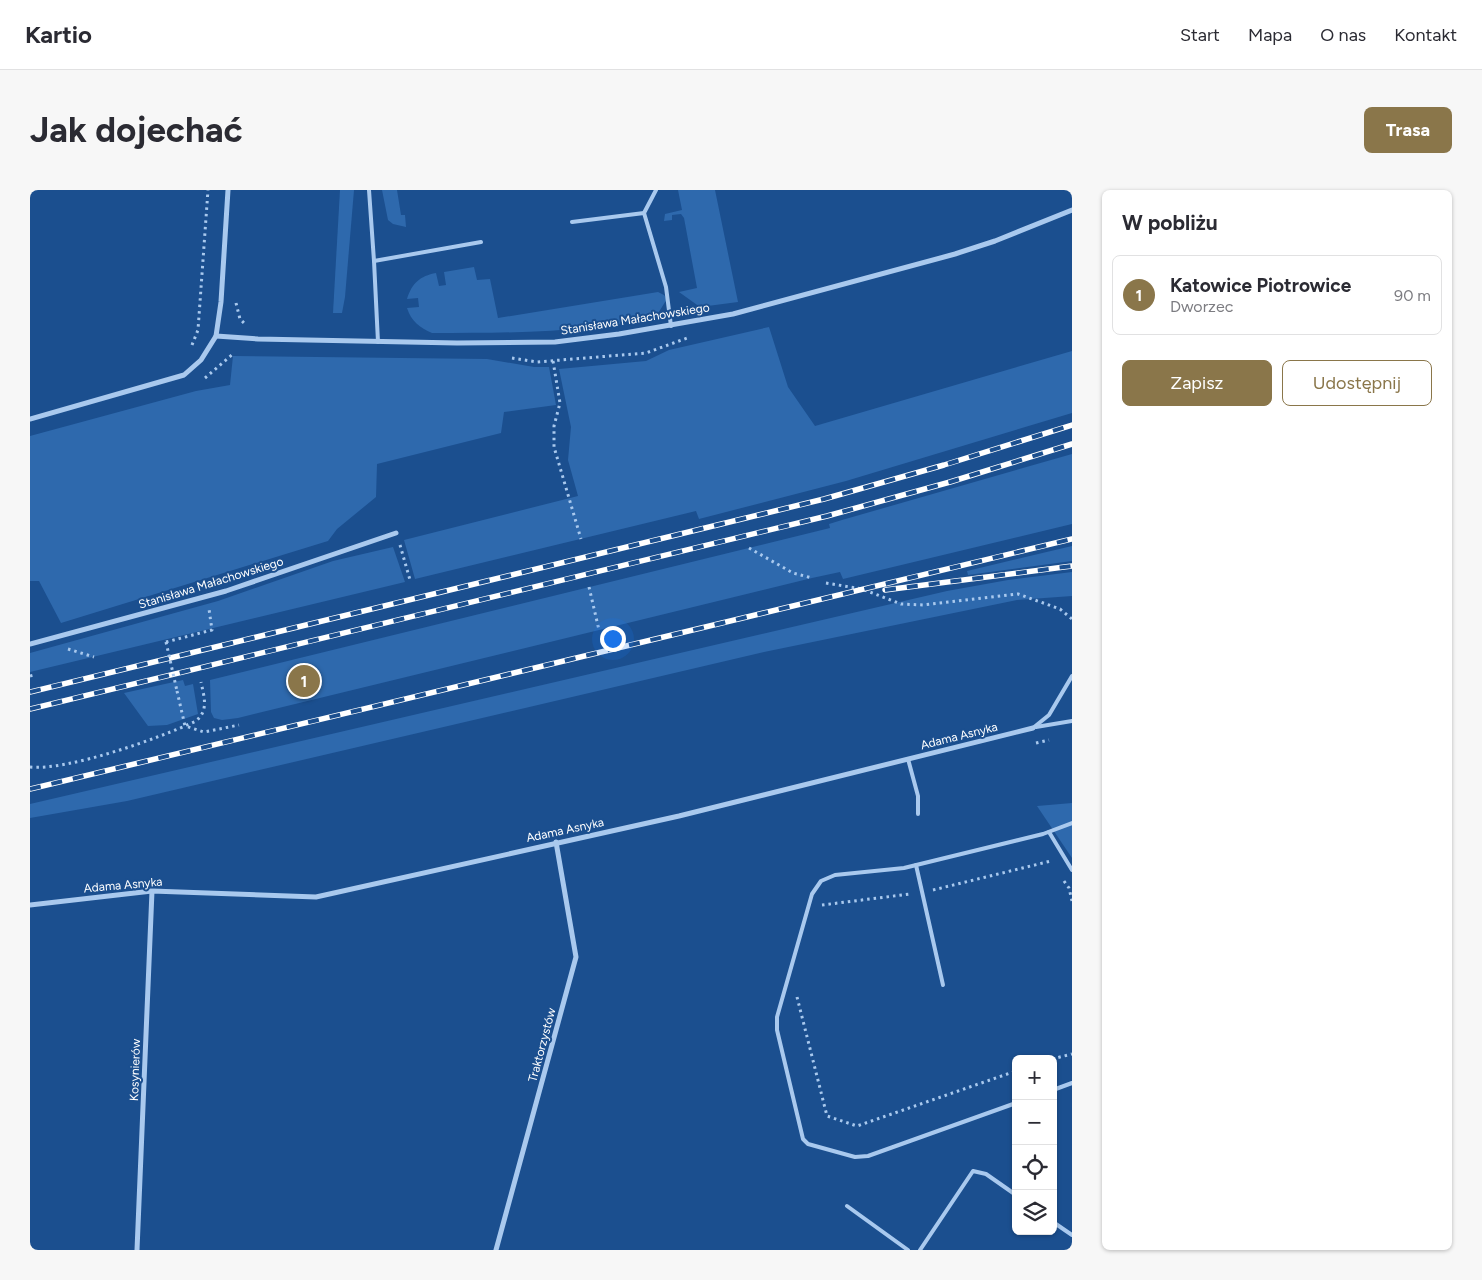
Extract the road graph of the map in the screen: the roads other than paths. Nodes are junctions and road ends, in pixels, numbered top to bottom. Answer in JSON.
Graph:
{"nodes":[{"id":1,"x":228,"y":190,"type":"edge"},
{"id":2,"x":369,"y":190,"type":"edge"},
{"id":3,"x":656,"y":190,"type":"edge"},
{"id":4,"x":1072,"y":210,"type":"edge"},
{"id":5,"x":644,"y":213,"type":"junction"},
{"id":6,"x":572,"y":222,"type":"dead end"},
{"id":7,"x":481,"y":242,"type":"dead end"},
{"id":8,"x":374,"y":261,"type":"junction"},
{"id":9,"x":671,"y":326,"type":"junction"},
{"id":10,"x":216,"y":336,"type":"junction"},
{"id":11,"x":378,"y":342,"type":"junction"},
{"id":12,"x":30,"y":420,"type":"edge"},
{"id":13,"x":396,"y":533,"type":"road end"},
{"id":14,"x":30,"y":644,"type":"edge"},
{"id":15,"x":1072,"y":676,"type":"edge"},
{"id":16,"x":1072,"y":720,"type":"edge"},
{"id":17,"x":1033,"y":728,"type":"junction"},
{"id":18,"x":908,"y":759,"type":"junction"},
{"id":19,"x":918,"y":814,"type":"dead end"},
{"id":20,"x":1072,"y":823,"type":"edge"},
{"id":21,"x":1049,"y":832,"type":"junction"},
{"id":22,"x":556,"y":842,"type":"junction"},
{"id":23,"x":916,"y":865,"type":"junction"},
{"id":24,"x":1072,"y":870,"type":"edge"},
{"id":25,"x":152,"y":891,"type":"junction"},
{"id":26,"x":30,"y":905,"type":"edge"},
{"id":27,"x":943,"y":984,"type":"dead end"},
{"id":28,"x":1072,"y":1083,"type":"edge"},
{"id":29,"x":1057,"y":1089,"type":"edge"},
{"id":30,"x":1012,"y":1104,"type":"edge"},
{"id":31,"x":1012,"y":1192,"type":"edge"},
{"id":32,"x":847,"y":1206,"type":"dead end"},
{"id":33,"x":1057,"y":1225,"type":"edge"},
{"id":34,"x":1072,"y":1235,"type":"edge"},
{"id":35,"x":137,"y":1250,"type":"edge"},
{"id":36,"x":496,"y":1250,"type":"edge"},
{"id":37,"x":908,"y":1250,"type":"edge"},
{"id":38,"x":920,"y":1250,"type":"edge"}],
"edges":[{"from":1,"to":10,"type":"street"},
{"from":2,"to":8,"type":"lane"},
{"from":3,"to":5,"type":"lane"},
{"from":4,"to":9,"type":"street","name":"Stanisława Małachowskiego"},
{"from":5,"to":6,"type":"lane"},
{"from":5,"to":9,"type":"lane"},
{"from":7,"to":8,"type":"lane"},
{"from":8,"to":11,"type":"lane"},
{"from":9,"to":11,"type":"street","name":"Stanisława Małachowskiego"},
{"from":10,"to":11,"type":"street","name":"Stanisława Małachowskiego"},
{"from":10,"to":12,"type":"street"},
{"from":13,"to":14,"type":"street","name":"Stanisława Małachowskiego"},
{"from":15,"to":17,"type":"lane","name":"Adama Asnyka"},
{"from":16,"to":17,"type":"lane"},
{"from":17,"to":18,"type":"street","name":"Adama Asnyka"},
{"from":18,"to":19,"type":"lane"},
{"from":18,"to":22,"type":"street","name":"Adama Asnyka"},
{"from":20,"to":21,"type":"lane"},
{"from":21,"to":23,"type":"lane"},
{"from":21,"to":24,"type":"lane"},
{"from":22,"to":25,"type":"street","name":"Adama Asnyka"},
{"from":22,"to":36,"type":"street","name":"Traktorzystów"},
{"from":23,"to":27,"type":"lane"},
{"from":23,"to":30,"type":"lane"},
{"from":25,"to":26,"type":"street","name":"Adama Asnyka"},
{"from":25,"to":35,"type":"street","name":"Kosynierów"},
{"from":28,"to":29,"type":"lane"},
{"from":31,"to":38,"type":"lane"},
{"from":32,"to":37,"type":"lane"},
{"from":33,"to":34,"type":"lane"}]}
